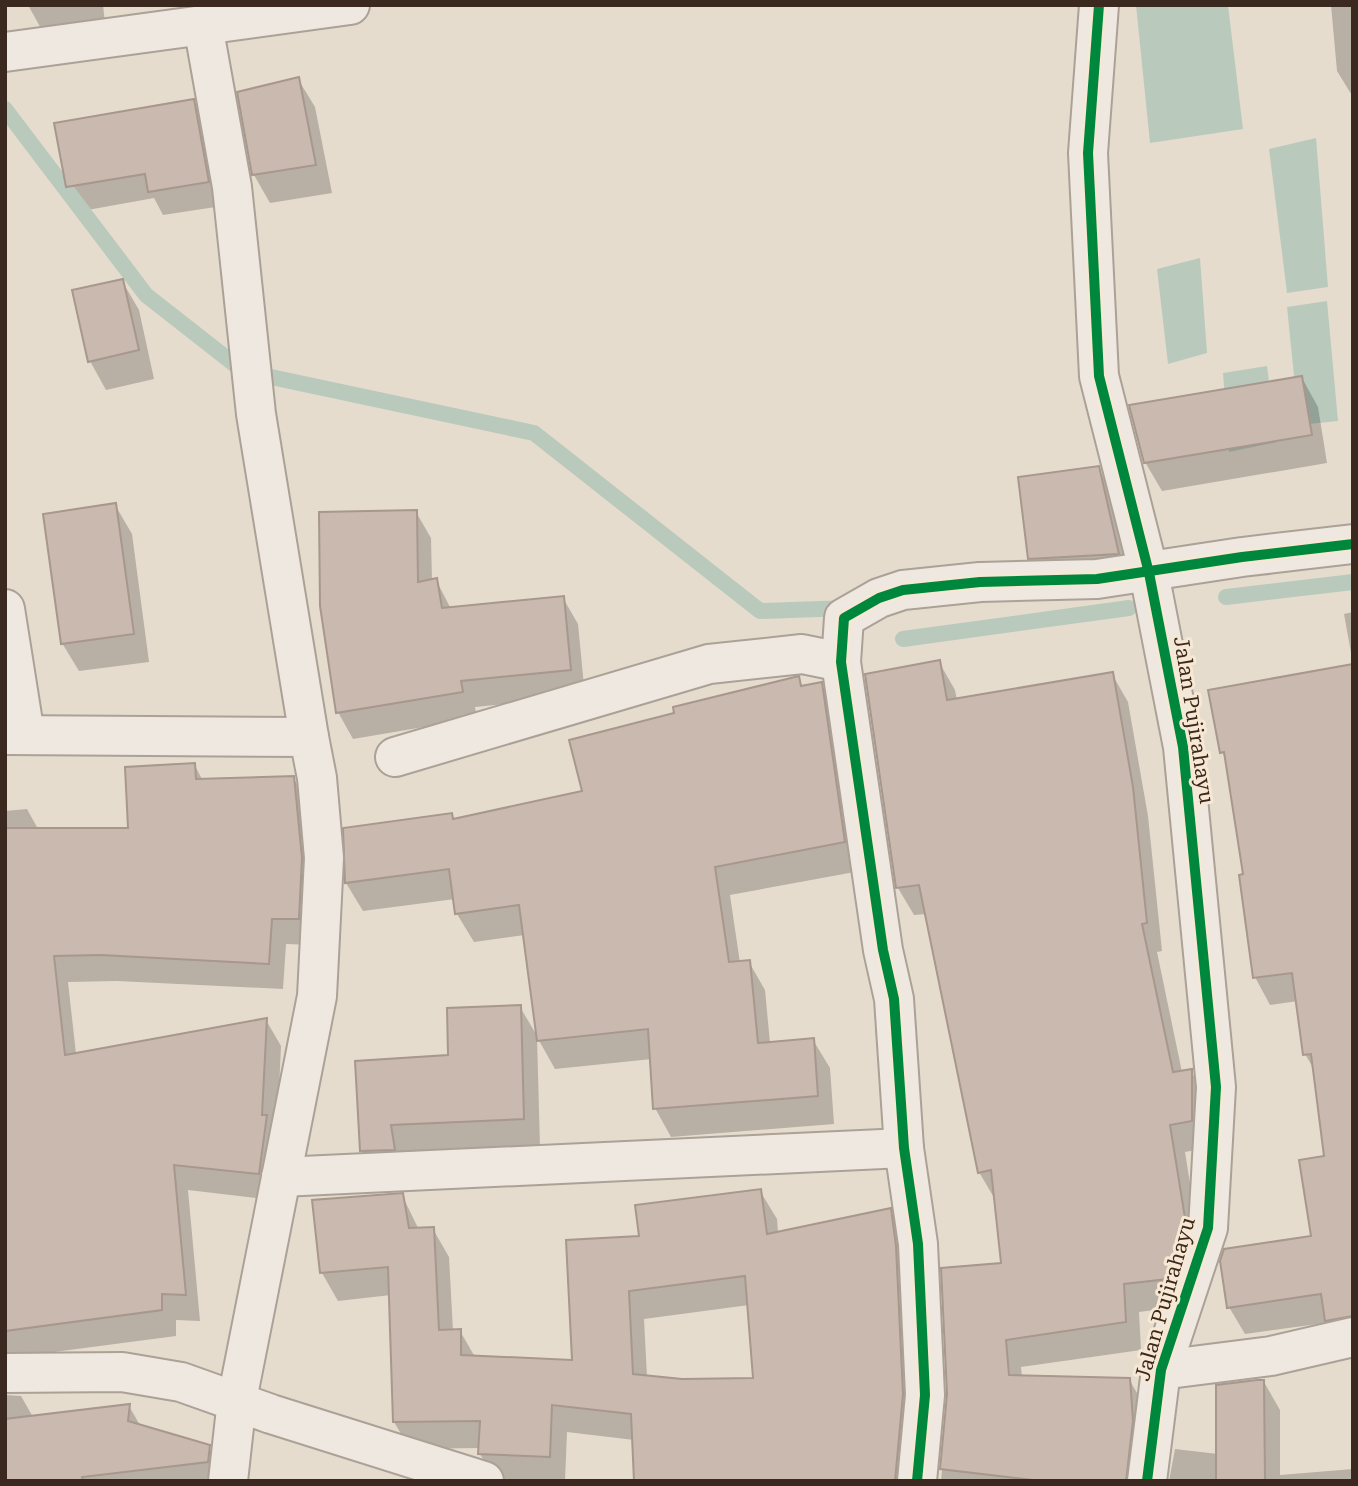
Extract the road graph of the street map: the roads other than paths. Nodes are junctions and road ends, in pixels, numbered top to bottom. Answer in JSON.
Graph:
{"nodes":[{"id":1,"x":350,"y":5,"type":"edge"},
{"id":2,"x":1099,"y":5,"type":"edge"},
{"id":3,"x":203,"y":24,"type":"junction"},
{"id":4,"x":5,"y":52,"type":"edge"},
{"id":5,"x":1353,"y":544,"type":"edge"},
{"id":6,"x":1149,"y":573,"type":"junction"},
{"id":7,"x":5,"y":609,"type":"edge"},
{"id":8,"x":841,"y":662,"type":"junction"},
{"id":9,"x":15,"y":735,"type":"edge"},
{"id":10,"x":309,"y":737,"type":"junction"},
{"id":11,"x":395,"y":757,"type":"dead end"},
{"id":12,"x":904,"y":1148,"type":"junction"},
{"id":13,"x":281,"y":1177,"type":"junction"},
{"id":14,"x":1353,"y":1337,"type":"edge"},
{"id":15,"x":1161,"y":1370,"type":"junction"},
{"id":16,"x":5,"y":1373,"type":"edge"},
{"id":17,"x":237,"y":1400,"type":"junction"},
{"id":18,"x":228,"y":1481,"type":"edge"},
{"id":19,"x":484,"y":1481,"type":"edge"},
{"id":20,"x":917,"y":1481,"type":"edge"},
{"id":21,"x":1147,"y":1481,"type":"edge"}],
"edges":[{"from":1,"to":3,"type":"street"},
{"from":2,"to":6,"type":"street","name":"Jalan Pujirahayu"},
{"from":3,"to":4,"type":"street"},
{"from":3,"to":10,"type":"street"},
{"from":5,"to":6,"type":"street"},
{"from":6,"to":8,"type":"street"},
{"from":6,"to":15,"type":"street","name":"Jalan Pujirahayu"},
{"from":7,"to":9,"type":"street"},
{"from":8,"to":11,"type":"street"},
{"from":8,"to":12,"type":"street"},
{"from":9,"to":10,"type":"street"},
{"from":10,"to":13,"type":"street"},
{"from":12,"to":13,"type":"street"},
{"from":12,"to":20,"type":"street"},
{"from":13,"to":17,"type":"street"},
{"from":14,"to":15,"type":"street"},
{"from":15,"to":21,"type":"street","name":"Jalan Pujirahayu"},
{"from":16,"to":17,"type":"street"},
{"from":17,"to":18,"type":"street"},
{"from":17,"to":19,"type":"street"}]}
